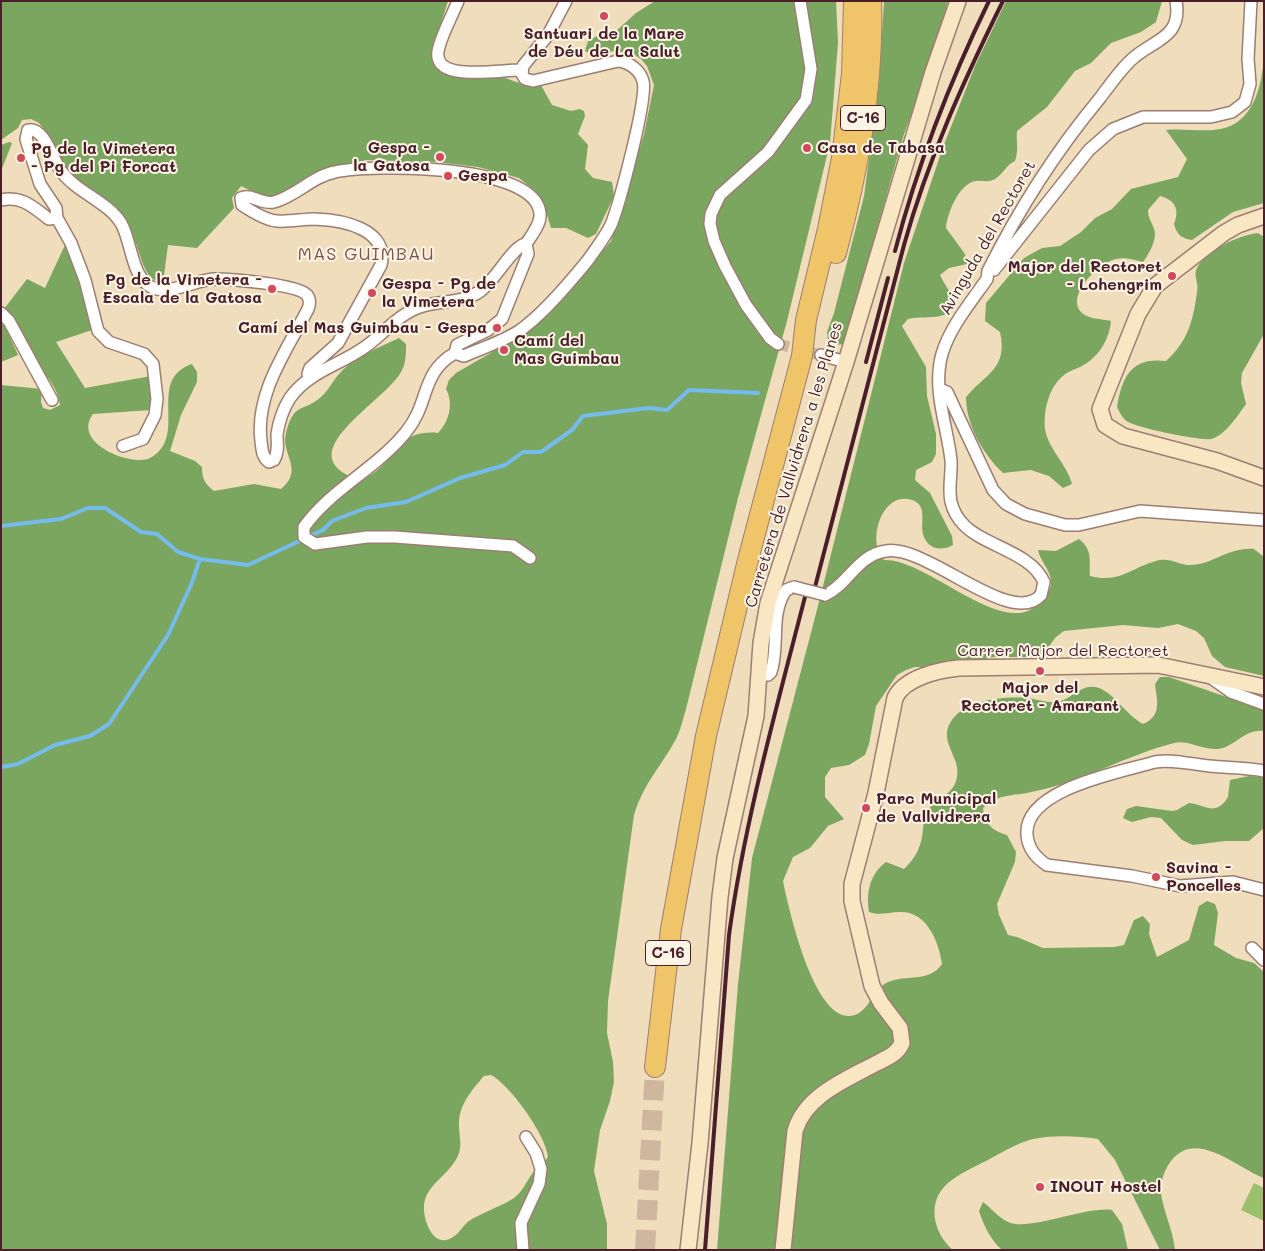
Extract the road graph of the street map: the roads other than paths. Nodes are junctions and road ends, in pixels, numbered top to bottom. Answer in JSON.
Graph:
{"nodes":[{"id":1,"x":458,"y":1,"type":"edge"},
{"id":2,"x":566,"y":1,"type":"edge"},
{"id":3,"x":800,"y":1,"type":"edge"},
{"id":4,"x":854,"y":1,"type":"edge"},
{"id":5,"x":871,"y":1,"type":"edge"},
{"id":6,"x":958,"y":1,"type":"edge"},
{"id":7,"x":1176,"y":1,"type":"edge"},
{"id":8,"x":1251,"y":1,"type":"edge"},
{"id":9,"x":521,"y":70,"type":"junction"},
{"id":10,"x":1,"y":200,"type":"edge"},
{"id":11,"x":1264,"y":216,"type":"edge"},
{"id":12,"x":56,"y":218,"type":"junction"},
{"id":13,"x":835,"y":231,"type":"junction"},
{"id":14,"x":526,"y":244,"type":"junction"},
{"id":15,"x":986,"y":279,"type":"junction"},
{"id":16,"x":1,"y":313,"type":"edge"},
{"id":17,"x":778,"y":344,"type":"tunnel mouth"},
{"id":18,"x":455,"y":353,"type":"junction"},
{"id":19,"x":812,"y":356,"type":"junction"},
{"id":20,"x":846,"y":362,"type":"junction"},
{"id":21,"x":311,"y":378,"type":"junction"},
{"id":22,"x":939,"y":389,"type":"junction"},
{"id":23,"x":52,"y":400,"type":"dead end"},
{"id":24,"x":123,"y":446,"type":"dead end"},
{"id":25,"x":1264,"y":478,"type":"edge"},
{"id":26,"x":1264,"y":520,"type":"edge"},
{"id":27,"x":530,"y":558,"type":"dead end"},
{"id":28,"x":760,"y":676,"type":"junction"},
{"id":29,"x":1209,"y":677,"type":"junction"},
{"id":30,"x":1264,"y":687,"type":"edge"},
{"id":31,"x":1264,"y":704,"type":"edge"},
{"id":32,"x":1264,"y":771,"type":"edge"},
{"id":33,"x":1264,"y":890,"type":"edge"},
{"id":34,"x":1252,"y":948,"type":"dead end"},
{"id":35,"x":1264,"y":960,"type":"edge"},
{"id":36,"x":655,"y":1067,"type":"tunnel mouth"},
{"id":37,"x":526,"y":1137,"type":"dead end"},
{"id":38,"x":522,"y":1250,"type":"edge"},
{"id":39,"x":688,"y":1250,"type":"edge"},
{"id":40,"x":782,"y":1250,"type":"edge"}],
"edges":[{"from":1,"to":9,"type":"street"},
{"from":2,"to":9,"type":"street"},
{"from":3,"to":17,"type":"street"},
{"from":4,"to":13,"type":"highway","number":"C-16"},
{"from":5,"to":13,"type":"highway","number":"C-16"},
{"from":6,"to":20,"type":"street","name":"Carretera de Vallvidrera a les Planes"},
{"from":7,"to":15,"type":"street","name":"Avinguda del Rectoret"},
{"from":8,"to":15,"type":"street"},
{"from":9,"to":18,"type":"street"},
{"from":10,"to":12,"type":"street"},
{"from":11,"to":25,"type":"street"},
{"from":12,"to":21,"type":"street"},
{"from":12,"to":24,"type":"street"},
{"from":13,"to":19,"type":"highway","number":"C-16"},
{"from":14,"to":18,"type":"street"},
{"from":14,"to":21,"type":"street"},
{"from":14,"to":21,"type":"street"},
{"from":15,"to":22,"type":"street","name":"Avinguda del Rectoret"},
{"from":16,"to":23,"type":"street"},
{"from":18,"to":27,"type":"street"},
{"from":19,"to":20,"type":"street"},
{"from":19,"to":36,"type":"highway","number":"C-16"},
{"from":20,"to":28,"type":"street","name":"Carretera de Vallvidrera a les Planes"},
{"from":22,"to":26,"type":"street"},
{"from":22,"to":28,"type":"street","name":"Avinguda del Rectoret","bridge":true},
{"from":28,"to":39,"type":"street","name":"Carretera de Vallvidrera a les Planes"},
{"from":29,"to":30,"type":"street","name":"Carrer Major del Rectoret"},
{"from":29,"to":31,"type":"street"},
{"from":29,"to":40,"type":"street","name":"Carrer Major del Rectoret"},
{"from":32,"to":33,"type":"street"},
{"from":34,"to":35,"type":"street"},
{"from":37,"to":38,"type":"street"}]}
